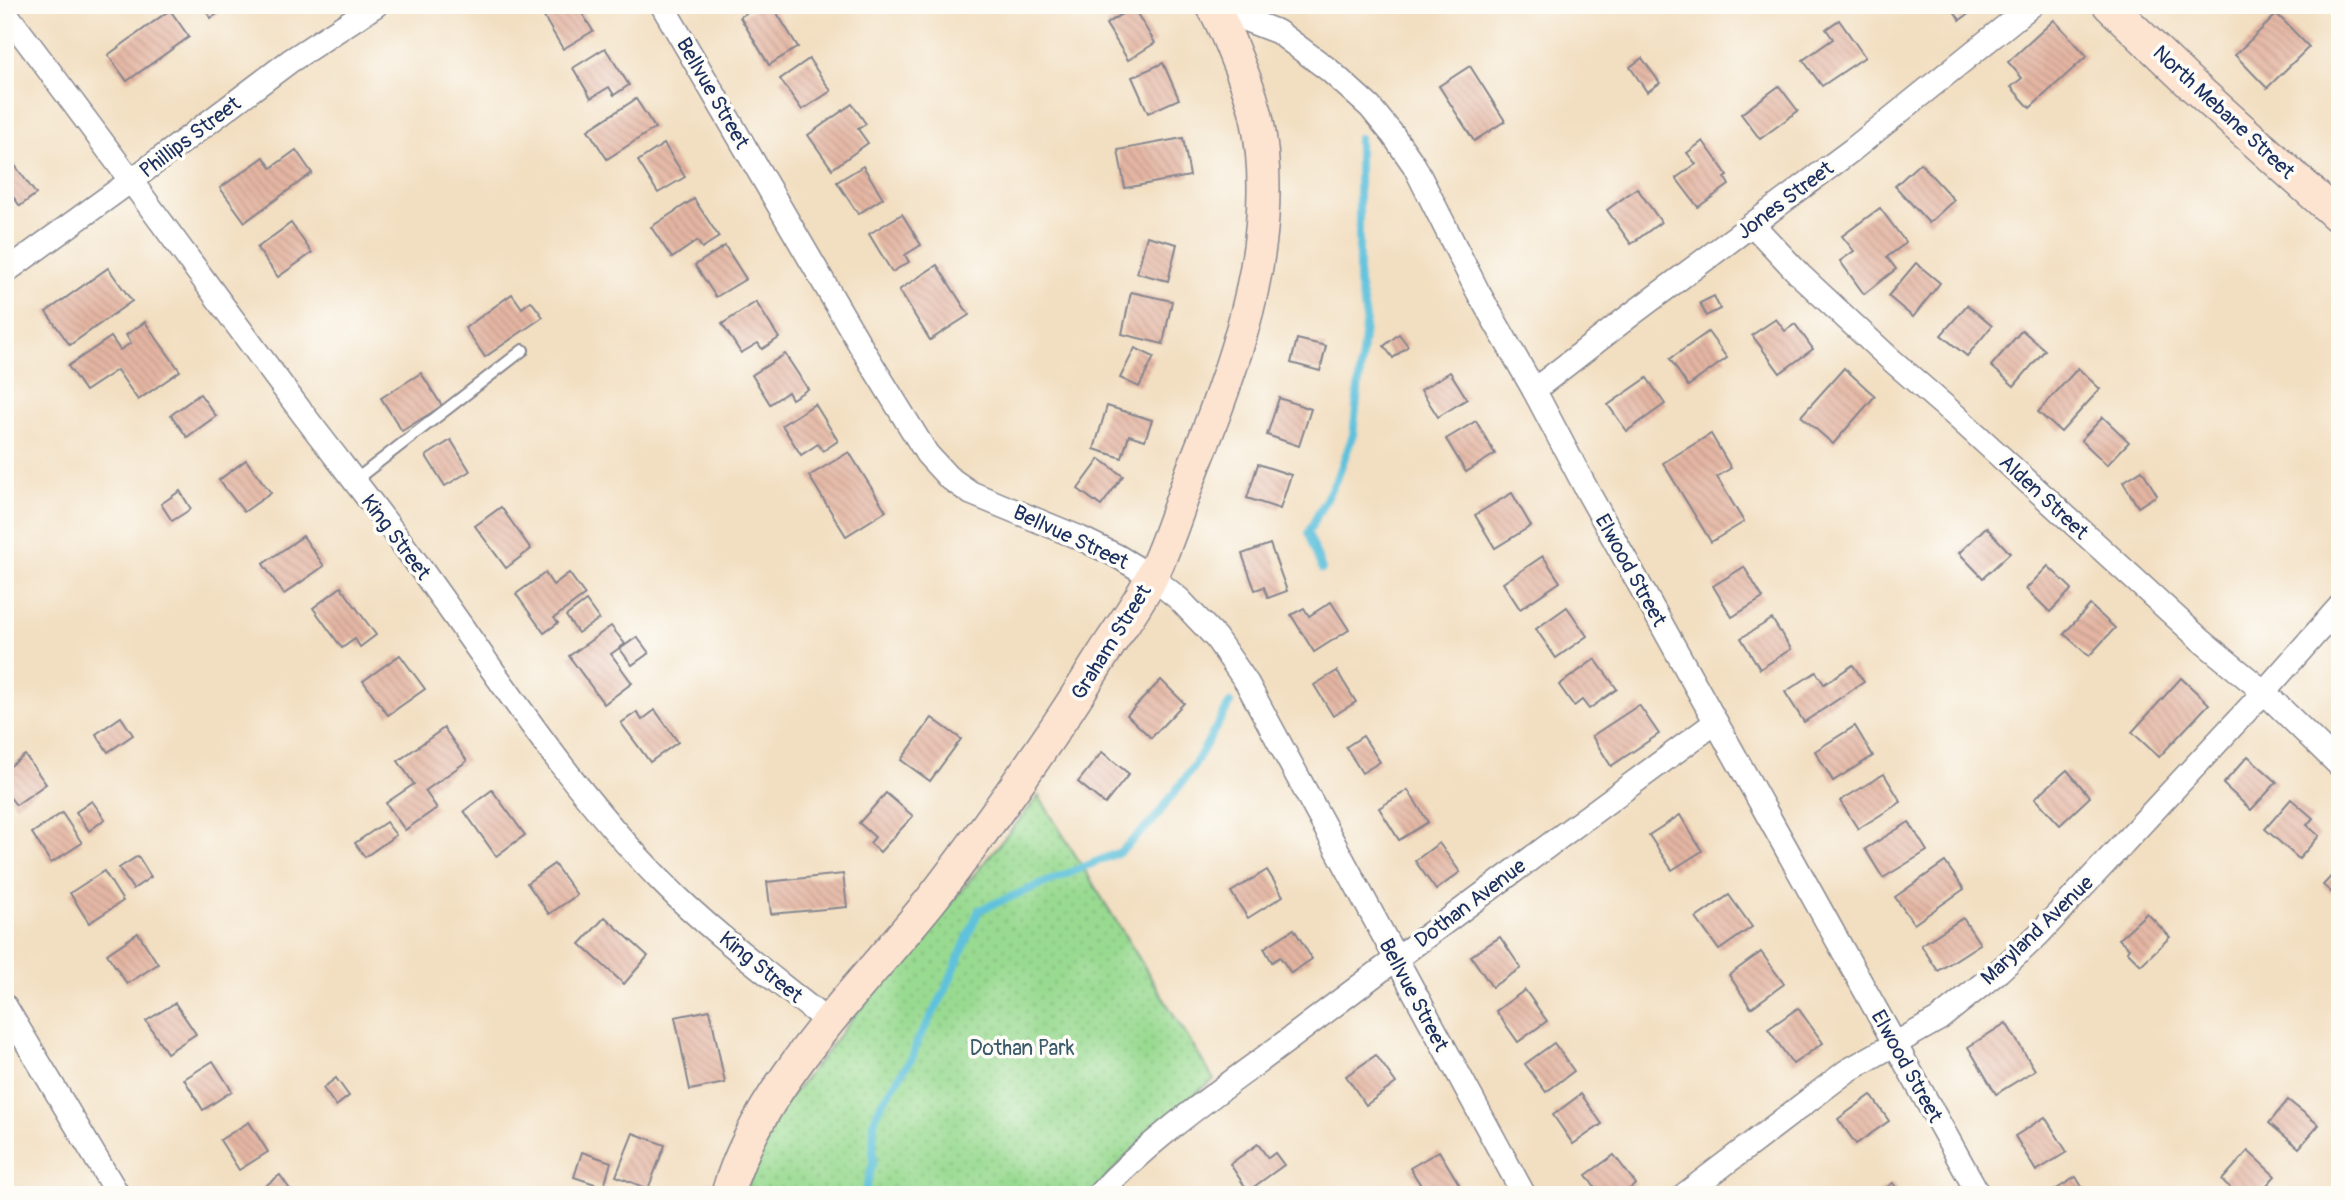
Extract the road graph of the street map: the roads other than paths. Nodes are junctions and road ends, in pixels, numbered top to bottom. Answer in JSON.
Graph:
{"nodes":[{"id":1,"x":376,"y":5,"type":"edge"},
{"id":2,"x":662,"y":5,"type":"edge"},
{"id":3,"x":2032,"y":5,"type":"edge"},
{"id":4,"x":2109,"y":5,"type":"edge"},
{"id":5,"x":1215,"y":10,"type":"edge"},
{"id":6,"x":5,"y":12,"type":"edge"},
{"id":7,"x":132,"y":180,"type":"junction"},
{"id":8,"x":2340,"y":218,"type":"edge"},
{"id":9,"x":1753,"y":225,"type":"junction"},
{"id":10,"x":5,"y":272,"type":"edge"},
{"id":11,"x":523,"y":350,"type":"dead end"},
{"id":12,"x":1534,"y":390,"type":"junction"},
{"id":13,"x":354,"y":481,"type":"junction"},
{"id":14,"x":1152,"y":577,"type":"junction"},
{"id":15,"x":2340,"y":606,"type":"edge"},
{"id":16,"x":2264,"y":692,"type":"junction"},
{"id":17,"x":1716,"y":722,"type":"junction"},
{"id":18,"x":2340,"y":766,"type":"edge"},
{"id":19,"x":1395,"y":959,"type":"junction"},
{"id":20,"x":5,"y":1006,"type":"edge"},
{"id":21,"x":829,"y":1023,"type":"junction"},
{"id":22,"x":1895,"y":1045,"type":"junction"},
{"id":23,"x":118,"y":1195,"type":"edge"},
{"id":24,"x":727,"y":1195,"type":"edge"},
{"id":25,"x":1098,"y":1195,"type":"edge"},
{"id":26,"x":1524,"y":1195,"type":"edge"},
{"id":27,"x":1684,"y":1195,"type":"edge"},
{"id":28,"x":1979,"y":1195,"type":"edge"}],
"edges":[{"from":1,"to":7,"type":"street","name":"Phillips Street"},
{"from":2,"to":14,"type":"street","name":"Bellvue Street"},
{"from":3,"to":9,"type":"street","name":"Jones Street"},
{"from":4,"to":8,"type":"street","name":"North Mebane Street"},
{"from":5,"to":12,"type":"street","name":"Elwood Street"},
{"from":5,"to":14,"type":"street","name":"Graham Street"},
{"from":6,"to":7,"type":"street","name":"King Street"},
{"from":7,"to":10,"type":"street","name":"Phillips Street"},
{"from":7,"to":13,"type":"street","name":"King Street"},
{"from":9,"to":12,"type":"street","name":"Jones Street"},
{"from":9,"to":16,"type":"street","name":"Alden Street"},
{"from":11,"to":13,"type":"lane"},
{"from":12,"to":17,"type":"street","name":"Elwood Street"},
{"from":13,"to":21,"type":"street","name":"King Street"},
{"from":14,"to":19,"type":"street","name":"Bellvue Street"},
{"from":14,"to":21,"type":"street","name":"Graham Street"},
{"from":15,"to":16,"type":"street","name":"Maryland Avenue"},
{"from":16,"to":18,"type":"street","name":"Alden Street"},
{"from":16,"to":22,"type":"street","name":"Maryland Avenue"},
{"from":17,"to":19,"type":"street","name":"Dothan Avenue"},
{"from":17,"to":22,"type":"street","name":"Elwood Street"},
{"from":19,"to":25,"type":"street","name":"Dothan Avenue"},
{"from":19,"to":26,"type":"street","name":"Bellvue Street"},
{"from":20,"to":23,"type":"street"},
{"from":21,"to":24,"type":"street","name":"Graham Street"},
{"from":22,"to":27,"type":"street","name":"Maryland Avenue"},
{"from":22,"to":28,"type":"street","name":"Elwood Street"}]}
